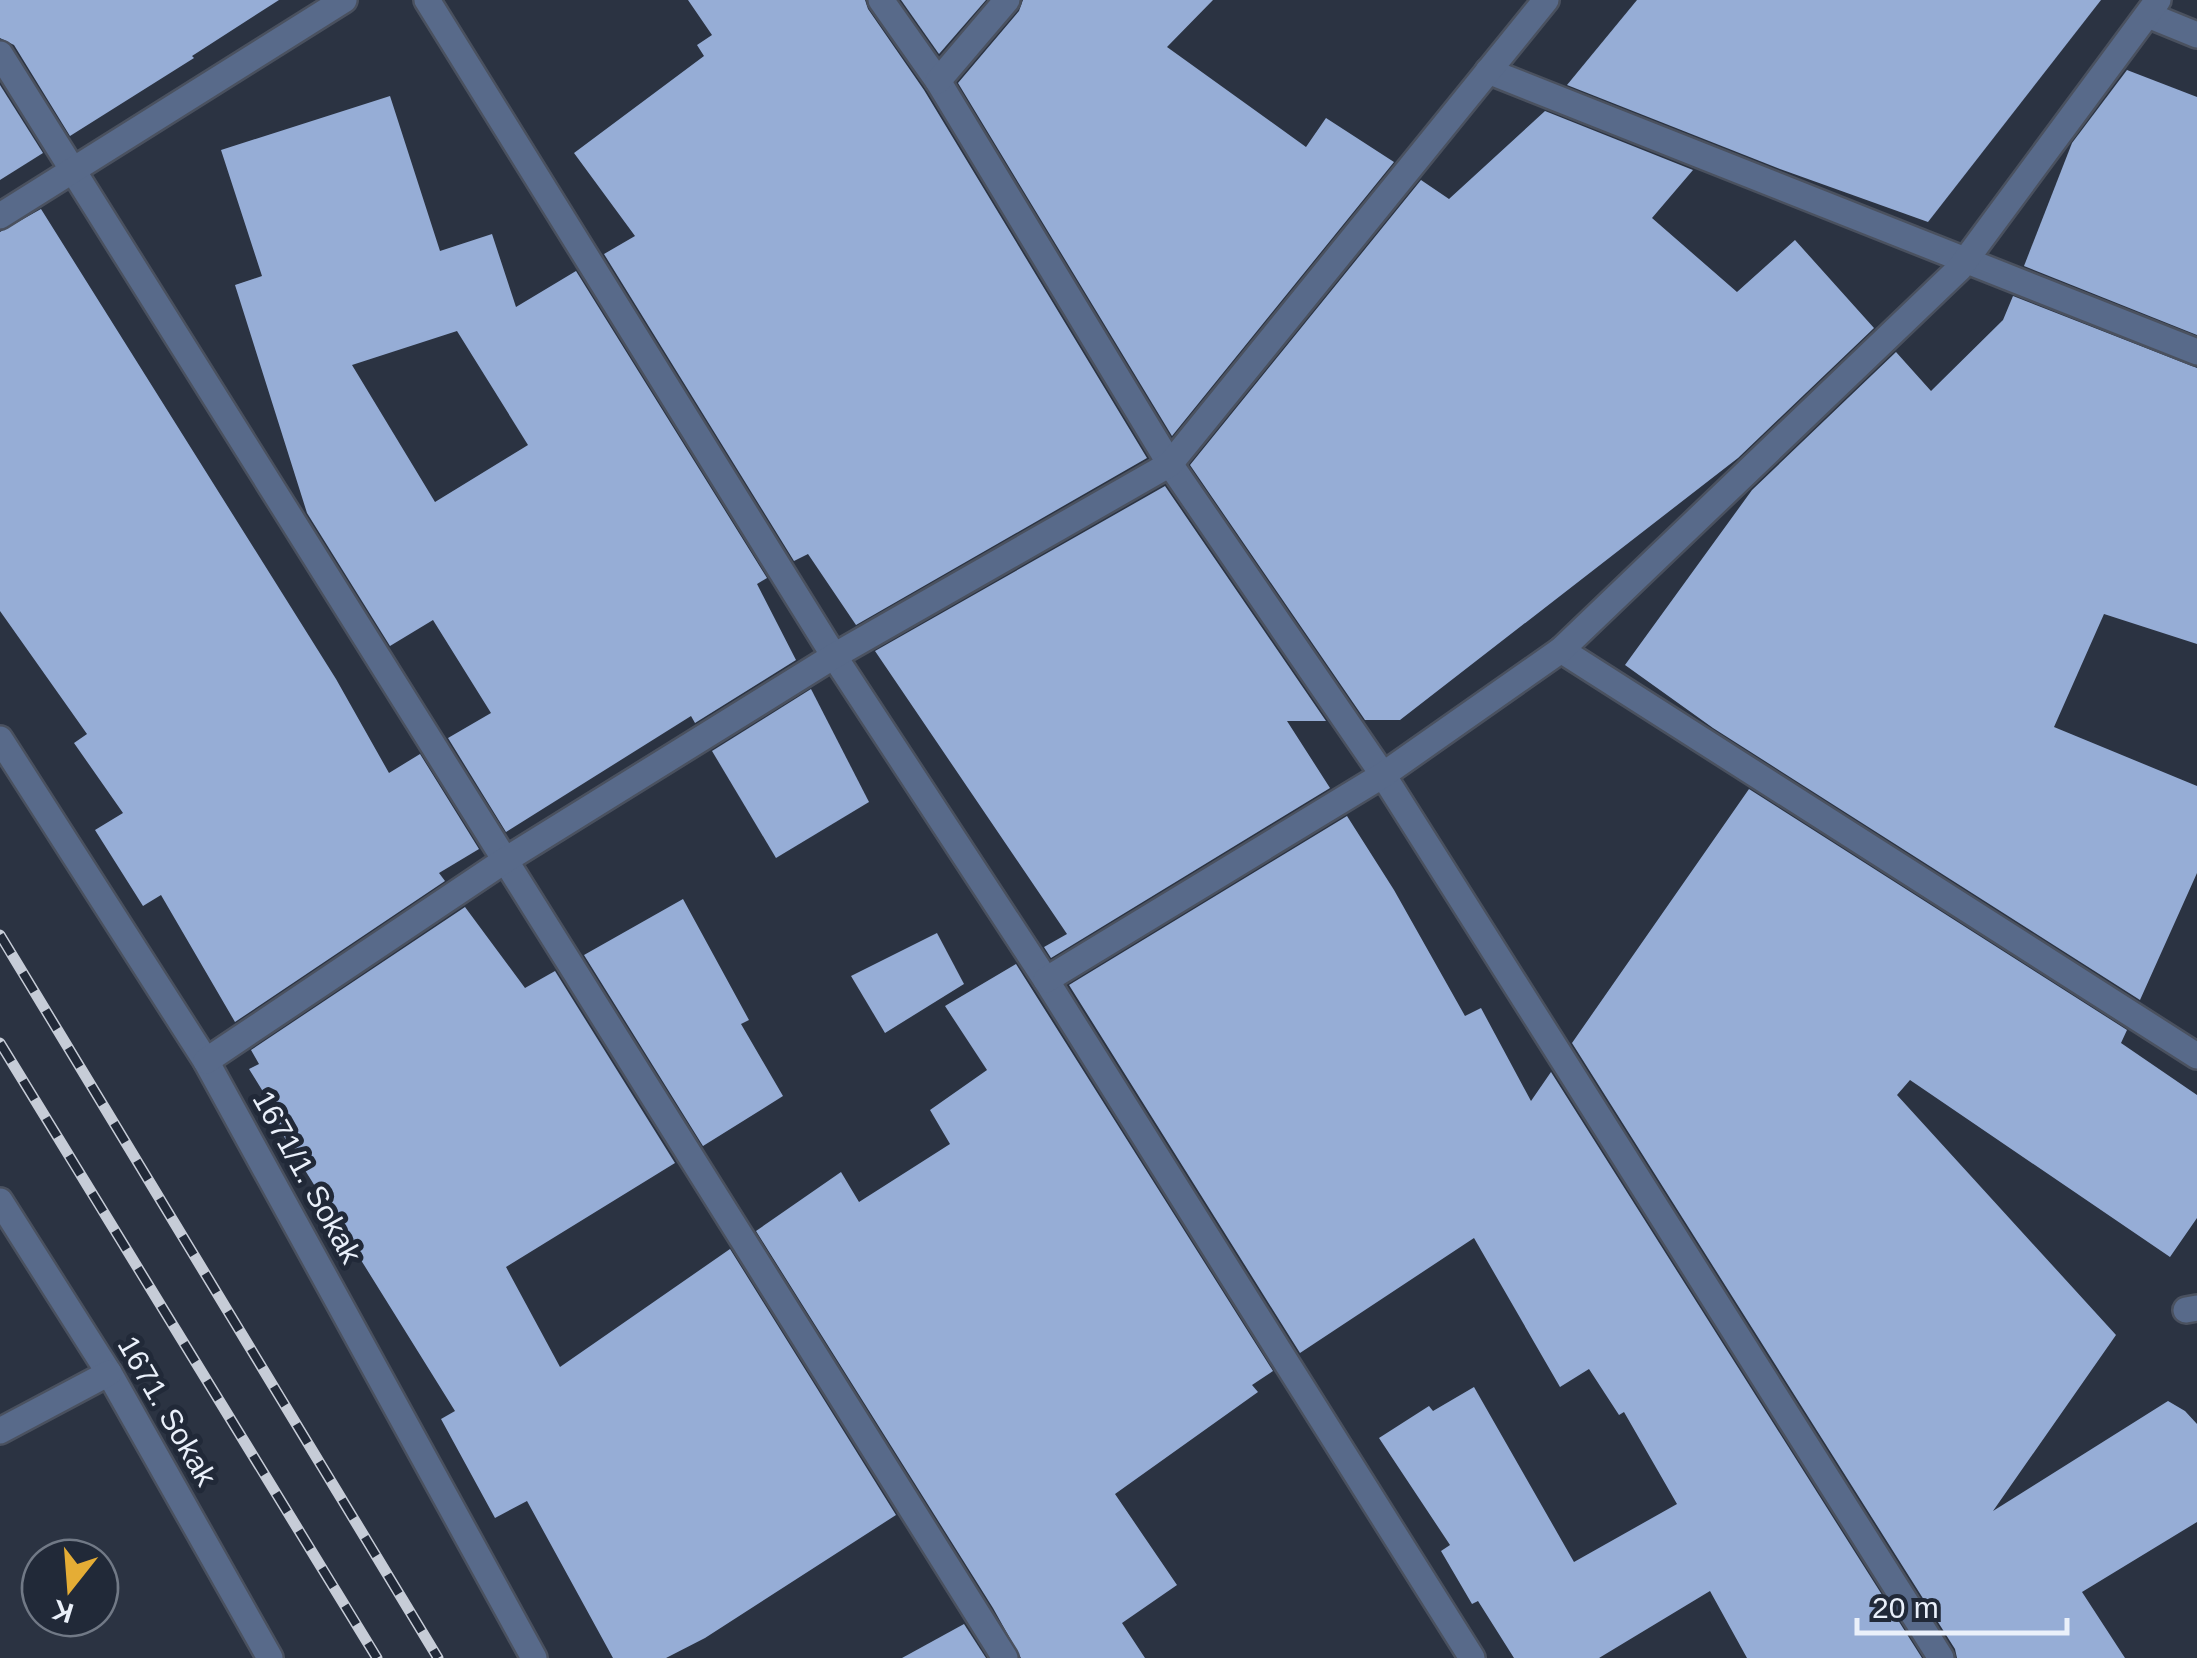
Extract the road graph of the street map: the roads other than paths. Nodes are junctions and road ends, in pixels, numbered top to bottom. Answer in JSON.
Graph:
{"nodes":[{"id":1,"x":344,"y":0,"type":"edge"},
{"id":2,"x":427,"y":0,"type":"edge"},
{"id":3,"x":882,"y":0,"type":"edge"},
{"id":4,"x":1007,"y":0,"type":"edge"},
{"id":5,"x":1546,"y":0,"type":"edge"},
{"id":6,"x":2153,"y":8,"type":"edge"},
{"id":7,"x":2197,"y":35,"type":"edge"},
{"id":8,"x":0,"y":54,"type":"edge"},
{"id":9,"x":1488,"y":71,"type":"junction"},
{"id":10,"x":938,"y":81,"type":"junction"},
{"id":11,"x":73,"y":172,"type":"junction"},
{"id":12,"x":0,"y":216,"type":"edge"},
{"id":13,"x":1966,"y":261,"type":"junction"},
{"id":14,"x":2197,"y":352,"type":"edge"},
{"id":15,"x":1170,"y":464,"type":"junction"},
{"id":16,"x":1561,"y":650,"type":"junction"},
{"id":17,"x":834,"y":656,"type":"junction"},
{"id":18,"x":0,"y":739,"type":"edge"},
{"id":19,"x":1382,"y":775,"type":"junction"},
{"id":20,"x":504,"y":862,"type":"junction"},
{"id":21,"x":1046,"y":980,"type":"junction"},
{"id":22,"x":2197,"y":1056,"type":"edge"},
{"id":23,"x":206,"y":1061,"type":"junction"},
{"id":24,"x":0,"y":1202,"type":"edge"},
{"id":25,"x":110,"y":1373,"type":"junction"},
{"id":26,"x":0,"y":1431,"type":"edge"},
{"id":27,"x":270,"y":1658,"type":"edge"},
{"id":28,"x":534,"y":1658,"type":"edge"},
{"id":29,"x":1005,"y":1658,"type":"edge"},
{"id":30,"x":1472,"y":1658,"type":"edge"},
{"id":31,"x":1941,"y":1658,"type":"edge"}],
"edges":[{"from":1,"to":11,"type":"street"},
{"from":2,"to":17,"type":"street"},
{"from":3,"to":10,"type":"street"},
{"from":4,"to":10,"type":"street"},
{"from":5,"to":9,"type":"street"},
{"from":6,"to":7,"type":"street"},
{"from":6,"to":13,"type":"street"},
{"from":8,"to":11,"type":"street"},
{"from":9,"to":13,"type":"street"},
{"from":9,"to":15,"type":"street"},
{"from":10,"to":15,"type":"street"},
{"from":11,"to":12,"type":"street"},
{"from":11,"to":20,"type":"street"},
{"from":13,"to":14,"type":"street"},
{"from":13,"to":16,"type":"street"},
{"from":15,"to":17,"type":"street"},
{"from":15,"to":19,"type":"street"},
{"from":16,"to":19,"type":"street"},
{"from":16,"to":22,"type":"street"},
{"from":17,"to":20,"type":"street"},
{"from":17,"to":21,"type":"street"},
{"from":18,"to":23,"type":"street","name":"1671/1. Sokak"},
{"from":19,"to":21,"type":"street"},
{"from":19,"to":31,"type":"street"},
{"from":20,"to":23,"type":"street"},
{"from":20,"to":29,"type":"street"},
{"from":21,"to":30,"type":"street"},
{"from":23,"to":28,"type":"street","name":"1671/1. Sokak"},
{"from":24,"to":25,"type":"street","name":"1671. Sokak"},
{"from":25,"to":26,"type":"street"},
{"from":25,"to":27,"type":"street","name":"1671. Sokak"}]}
